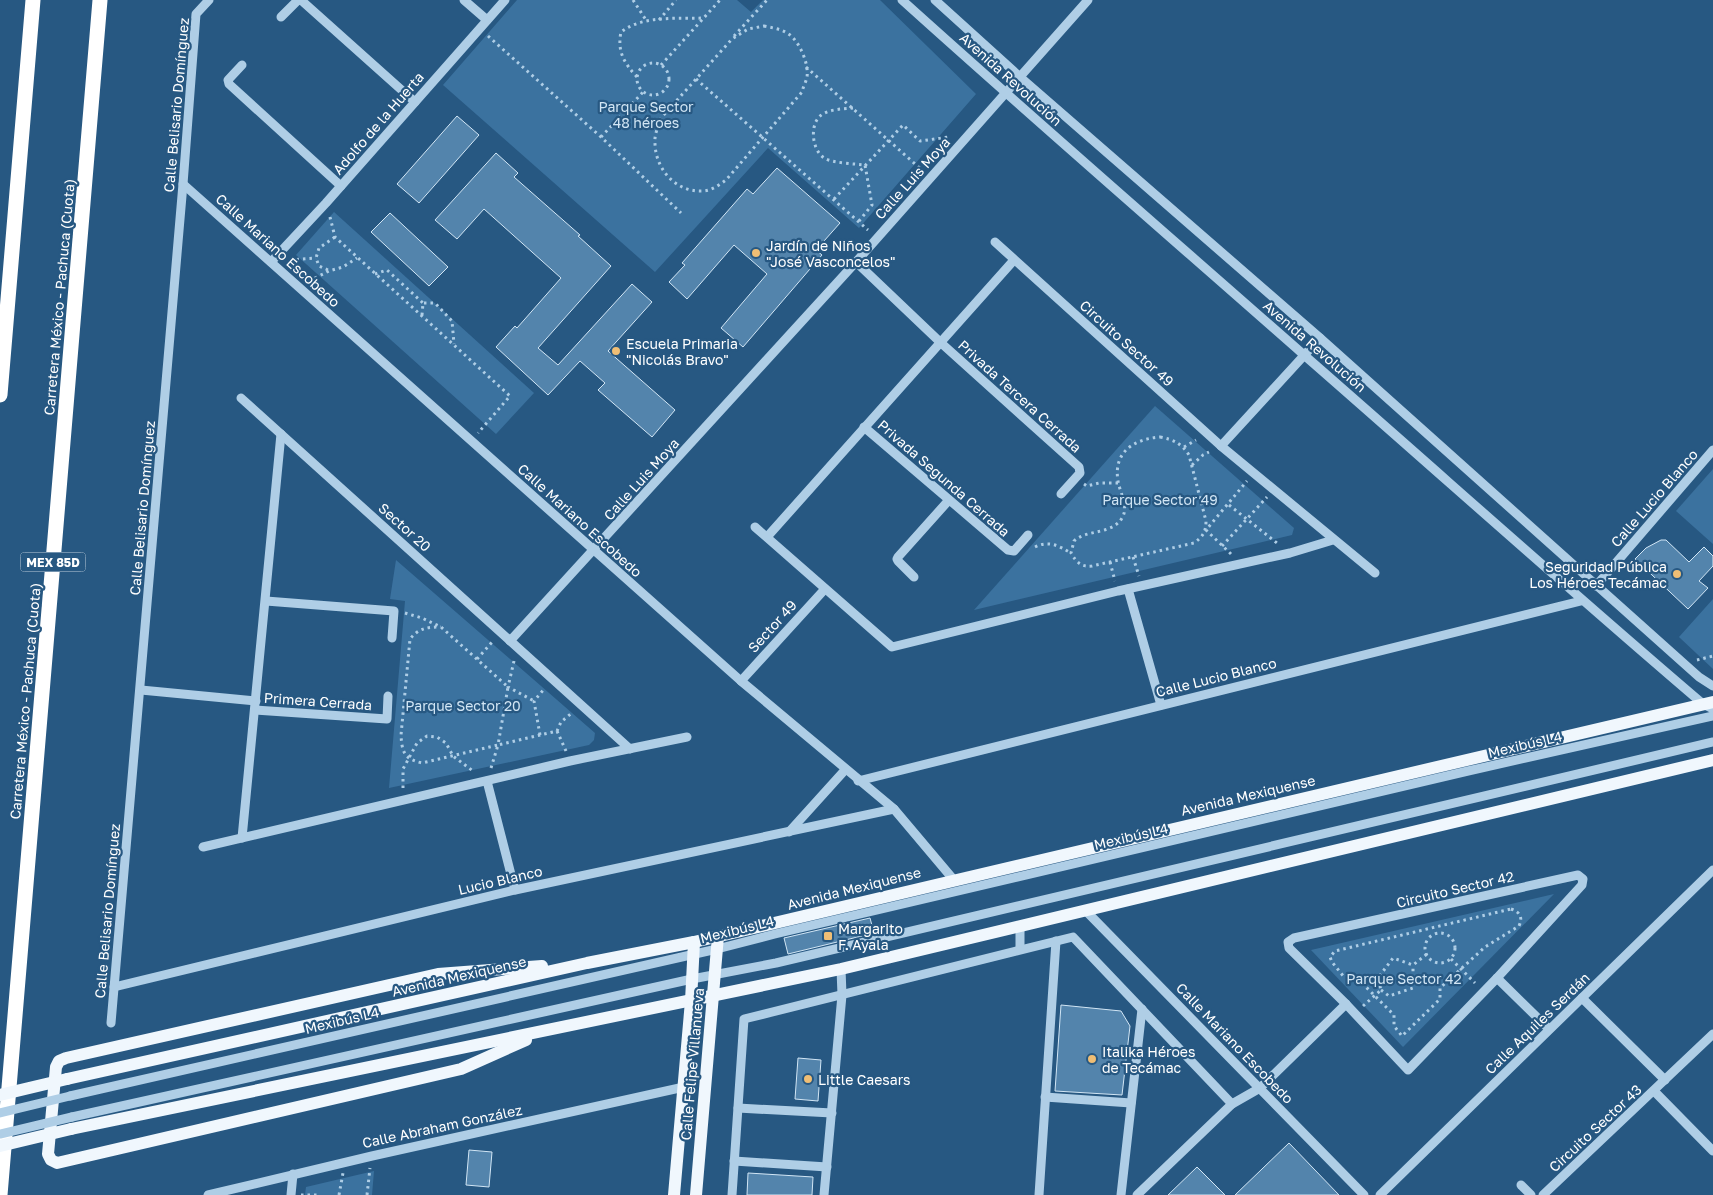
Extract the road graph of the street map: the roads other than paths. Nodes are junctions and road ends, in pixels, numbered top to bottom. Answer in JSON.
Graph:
{"nodes":[{"id":1,"x":32,"y":0,"type":"edge"},
{"id":2,"x":100,"y":0,"type":"edge"},
{"id":3,"x":209,"y":0,"type":"edge"},
{"id":4,"x":298,"y":0,"type":"edge"},
{"id":5,"x":464,"y":0,"type":"edge"},
{"id":6,"x":505,"y":0,"type":"edge"},
{"id":7,"x":902,"y":0,"type":"edge"},
{"id":8,"x":935,"y":0,"type":"edge"},
{"id":9,"x":1088,"y":0,"type":"edge"},
{"id":10,"x":281,"y":17,"type":"dead end"},
{"id":11,"x":487,"y":20,"type":"junction"},
{"id":12,"x":242,"y":64,"type":"dead end"},
{"id":13,"x":1020,"y":77,"type":"junction"},
{"id":14,"x":1006,"y":94,"type":"junction"},
{"id":15,"x":415,"y":102,"type":"junction"},
{"id":16,"x":183,"y":184,"type":"junction"},
{"id":17,"x":341,"y":186,"type":"junction"},
{"id":18,"x":995,"y":242,"type":"dead end"},
{"id":19,"x":1014,"y":260,"type":"junction"},
{"id":20,"x":271,"y":262,"type":"junction"},
{"id":21,"x":856,"y":262,"type":"junction"},
{"id":22,"x":1320,"y":338,"type":"junction"},
{"id":23,"x":940,"y":342,"type":"junction"},
{"id":24,"x":1305,"y":355,"type":"junction"},
{"id":25,"x":0,"y":395,"type":"edge"},
{"id":26,"x":240,"y":398,"type":"dead end"},
{"id":27,"x":864,"y":427,"type":"junction"},
{"id":28,"x":281,"y":434,"type":"junction"},
{"id":29,"x":1221,"y":446,"type":"junction"},
{"id":30,"x":1713,"y":450,"type":"edge"},
{"id":31,"x":1061,"y":494,"type":"dead end"},
{"id":32,"x":949,"y":500,"type":"junction"},
{"id":33,"x":755,"y":527,"type":"dead end"},
{"id":34,"x":767,"y":537,"type":"junction"},
{"id":35,"x":1024,"y":538,"type":"road end"},
{"id":36,"x":1334,"y":540,"type":"junction"},
{"id":37,"x":594,"y":551,"type":"junction"},
{"id":38,"x":1374,"y":573,"type":"dead end"},
{"id":39,"x":914,"y":577,"type":"dead end"},
{"id":40,"x":1596,"y":586,"type":"junction"},
{"id":41,"x":1128,"y":589,"type":"junction"},
{"id":42,"x":824,"y":590,"type":"junction"},
{"id":43,"x":266,"y":601,"type":"junction"},
{"id":44,"x":1581,"y":601,"type":"junction"},
{"id":45,"x":392,"y":638,"type":"dead end"},
{"id":46,"x":514,"y":644,"type":"junction"},
{"id":47,"x":740,"y":681,"type":"junction"},
{"id":48,"x":1713,"y":686,"type":"edge"},
{"id":49,"x":141,"y":690,"type":"junction"},
{"id":50,"x":388,"y":696,"type":"dead end"},
{"id":51,"x":255,"y":705,"type":"junction"},
{"id":52,"x":1161,"y":705,"type":"junction"},
{"id":53,"x":1710,"y":705,"type":"edge"},
{"id":54,"x":1713,"y":716,"type":"edge"},
{"id":55,"x":687,"y":737,"type":"dead end"},
{"id":56,"x":1713,"y":742,"type":"edge"},
{"id":57,"x":630,"y":749,"type":"junction"},
{"id":58,"x":1713,"y":760,"type":"edge"},
{"id":59,"x":845,"y":770,"type":"junction"},
{"id":60,"x":858,"y":780,"type":"junction"},
{"id":61,"x":487,"y":781,"type":"junction"},
{"id":62,"x":894,"y":809,"type":"junction"},
{"id":63,"x":789,"y":832,"type":"junction"},
{"id":64,"x":242,"y":838,"type":"junction"},
{"id":65,"x":203,"y":847,"type":"dead end"},
{"id":66,"x":1713,"y":870,"type":"edge"},
{"id":67,"x":953,"y":880,"type":"junction"},
{"id":68,"x":515,"y":890,"type":"junction"},
{"id":69,"x":1086,"y":911,"type":"junction"},
{"id":70,"x":1020,"y":926,"type":"junction"},
{"id":71,"x":1056,"y":941,"type":"junction"},
{"id":72,"x":718,"y":943,"type":"junction"},
{"id":73,"x":694,"y":948,"type":"junction"},
{"id":74,"x":1020,"y":950,"type":"junction"},
{"id":75,"x":587,"y":962,"type":"junction"},
{"id":76,"x":841,"y":969,"type":"junction"},
{"id":77,"x":715,"y":975,"type":"junction"},
{"id":78,"x":1497,"y":978,"type":"junction"},
{"id":79,"x":692,"y":979,"type":"junction"},
{"id":80,"x":114,"y":987,"type":"junction"},
{"id":81,"x":842,"y":995,"type":"junction"},
{"id":82,"x":714,"y":996,"type":"junction"},
{"id":83,"x":1582,"y":998,"type":"junction"},
{"id":84,"x":691,"y":1001,"type":"junction"},
{"id":85,"x":1346,"y":1004,"type":"junction"},
{"id":86,"x":1142,"y":1009,"type":"junction"},
{"id":87,"x":111,"y":1023,"type":"dead end"},
{"id":88,"x":1549,"y":1029,"type":"junction"},
{"id":89,"x":548,"y":1030,"type":"junction"},
{"id":90,"x":1713,"y":1034,"type":"edge"},
{"id":91,"x":1666,"y":1080,"type":"junction"},
{"id":92,"x":684,"y":1087,"type":"junction"},
{"id":93,"x":1260,"y":1088,"type":"junction"},
{"id":94,"x":1654,"y":1091,"type":"junction"},
{"id":95,"x":0,"y":1095,"type":"edge"},
{"id":96,"x":1045,"y":1097,"type":"junction"},
{"id":97,"x":1131,"y":1103,"type":"junction"},
{"id":98,"x":1232,"y":1104,"type":"junction"},
{"id":99,"x":738,"y":1108,"type":"junction"},
{"id":100,"x":0,"y":1113,"type":"edge"},
{"id":101,"x":832,"y":1113,"type":"junction"},
{"id":102,"x":72,"y":1123,"type":"junction"},
{"id":103,"x":0,"y":1134,"type":"edge"},
{"id":104,"x":0,"y":1146,"type":"edge"},
{"id":105,"x":1713,"y":1151,"type":"edge"},
{"id":106,"x":734,"y":1161,"type":"junction"},
{"id":107,"x":827,"y":1167,"type":"junction"},
{"id":108,"x":293,"y":1174,"type":"junction"},
{"id":109,"x":1521,"y":1185,"type":"dead end"},
{"id":110,"x":0,"y":1195,"type":"edge"},
{"id":111,"x":208,"y":1195,"type":"edge"},
{"id":112,"x":291,"y":1195,"type":"edge"},
{"id":113,"x":674,"y":1195,"type":"edge"},
{"id":114,"x":696,"y":1195,"type":"edge"},
{"id":115,"x":732,"y":1195,"type":"edge"},
{"id":116,"x":824,"y":1195,"type":"edge"},
{"id":117,"x":1039,"y":1195,"type":"edge"},
{"id":118,"x":1122,"y":1195,"type":"edge"},
{"id":119,"x":1137,"y":1195,"type":"edge"},
{"id":120,"x":1364,"y":1195,"type":"edge"},
{"id":121,"x":1380,"y":1195,"type":"edge"},
{"id":122,"x":1531,"y":1195,"type":"edge"},
{"id":123,"x":1543,"y":1195,"type":"edge"}],
"edges":[{"from":1,"to":25,"type":"highway"},
{"from":2,"to":110,"type":"highway","name":"Carretera México - Pachuca (Cuota)","number":"MEX 85D"},
{"from":3,"to":16,"type":"street","name":"Calle Belisario Domínguez"},
{"from":4,"to":10,"type":"street"},
{"from":4,"to":15,"type":"street"},
{"from":5,"to":11,"type":"street"},
{"from":6,"to":11,"type":"street","name":"Adolfo de la Huerta"},
{"from":7,"to":14,"type":"street","name":"Avenida Revolución"},
{"from":8,"to":13,"type":"street","name":"Avenida Revolución"},
{"from":9,"to":13,"type":"street","name":"Calle Luis Moya"},
{"from":11,"to":15,"type":"street","name":"Adolfo de la Huerta"},
{"from":12,"to":17,"type":"street"},
{"from":13,"to":14,"type":"street","name":"Calle Luis Moya"},
{"from":13,"to":22,"type":"street","name":"Avenida Revolución"},
{"from":14,"to":21,"type":"street","name":"Calle Luis Moya"},
{"from":14,"to":24,"type":"street","name":"Avenida Revolución"},
{"from":15,"to":17,"type":"street","name":"Adolfo de la Huerta"},
{"from":16,"to":20,"type":"street","name":"Calle Mariano Escobedo"},
{"from":16,"to":49,"type":"street","name":"Calle Belisario Domínguez"},
{"from":17,"to":20,"type":"street","name":"Adolfo de la Huerta"},
{"from":18,"to":19,"type":"street","name":"Circuito Sector 49"},
{"from":19,"to":23,"type":"street"},
{"from":19,"to":29,"type":"street","name":"Circuito Sector 49"},
{"from":20,"to":37,"type":"street","name":"Calle Mariano Escobedo"},
{"from":21,"to":23,"type":"street"},
{"from":21,"to":37,"type":"street","name":"Calle Luis Moya"},
{"from":22,"to":24,"type":"street"},
{"from":22,"to":40,"type":"street","name":"Avenida Revolución"},
{"from":23,"to":27,"type":"street"},
{"from":23,"to":31,"type":"street","name":"Privada Tercera Cerrada"},
{"from":24,"to":29,"type":"street"},
{"from":24,"to":44,"type":"street","name":"Avenida Revolución"},
{"from":26,"to":28,"type":"street","name":"Sector 20"},
{"from":27,"to":32,"type":"street","name":"Privada Segunda Cerrada"},
{"from":27,"to":34,"type":"street"},
{"from":28,"to":43,"type":"street"},
{"from":28,"to":46,"type":"street","name":"Sector 20"},
{"from":29,"to":36,"type":"street","name":"Circuito Sector 49"},
{"from":30,"to":40,"type":"street","name":"Calle Lucio Blanco"},
{"from":32,"to":35,"type":"street","name":"Privada Segunda Cerrada"},
{"from":32,"to":39,"type":"street"},
{"from":33,"to":34,"type":"street"},
{"from":34,"to":42,"type":"street"},
{"from":36,"to":38,"type":"street","name":"Circuito Sector 49"},
{"from":36,"to":41,"type":"street"},
{"from":37,"to":46,"type":"street"},
{"from":37,"to":47,"type":"street","name":"Calle Mariano Escobedo"},
{"from":40,"to":48,"type":"street","name":"Avenida Revolución"},
{"from":41,"to":42,"type":"street"},
{"from":41,"to":52,"type":"street"},
{"from":42,"to":47,"type":"street","name":"Sector 49"},
{"from":43,"to":45,"type":"street"},
{"from":43,"to":51,"type":"street"},
{"from":44,"to":52,"type":"street","name":"Calle Lucio Blanco"},
{"from":44,"to":53,"type":"street","name":"Avenida Revolución"},
{"from":46,"to":57,"type":"street","name":"Sector 20"},
{"from":47,"to":59,"type":"street","name":"Calle Mariano Escobedo"},
{"from":49,"to":51,"type":"street"},
{"from":49,"to":80,"type":"street","name":"Calle Belisario Domínguez"},
{"from":50,"to":51,"type":"street","name":"Primera Cerrada"},
{"from":51,"to":64,"type":"street"},
{"from":52,"to":60,"type":"street","name":"Calle Lucio Blanco"},
{"from":53,"to":67,"type":"main road","name":"Avenida Mexiquense"},
{"from":54,"to":72,"type":"street","name":"Mexibús L4"},
{"from":55,"to":57,"type":"street"},
{"from":56,"to":77,"type":"street"},
{"from":57,"to":61,"type":"street"},
{"from":58,"to":69,"type":"main road"},
{"from":59,"to":60,"type":"street","name":"Calle Mariano Escobedo"},
{"from":59,"to":63,"type":"street"},
{"from":60,"to":62,"type":"street","name":"Calle Mariano Escobedo"},
{"from":61,"to":64,"type":"street"},
{"from":61,"to":68,"type":"street"},
{"from":62,"to":63,"type":"street","name":"Lucio Blanco"},
{"from":62,"to":67,"type":"street","name":"Calle Mariano Escobedo"},
{"from":63,"to":68,"type":"street","name":"Lucio Blanco"},
{"from":64,"to":65,"type":"street"},
{"from":66,"to":83,"type":"street","name":"Calle Aquiles Serdán"},
{"from":67,"to":72,"type":"main road","name":"Avenida Mexiquense"},
{"from":68,"to":80,"type":"street","name":"Lucio Blanco"},
{"from":69,"to":70,"type":"main road"},
{"from":69,"to":93,"type":"street","name":"Calle Mariano Escobedo"},
{"from":70,"to":74,"type":"street"},
{"from":70,"to":76,"type":"main road"},
{"from":71,"to":74,"type":"street"},
{"from":71,"to":86,"type":"street"},
{"from":71,"to":96,"type":"street"},
{"from":72,"to":73,"type":"main road","name":"Avenida Mexiquense"},
{"from":72,"to":77,"type":"main road","name":"Calle Felipe Villanueva"},
{"from":73,"to":75,"type":"main road","name":"Avenida Mexiquense"},
{"from":73,"to":79,"type":"main road","name":"Calle Felipe Villanueva"},
{"from":73,"to":100,"type":"street","name":"Mexibús L4","bridge":true},
{"from":74,"to":81,"type":"street"},
{"from":75,"to":89,"type":"main road"},
{"from":75,"to":95,"type":"main road","name":"Avenida Mexiquense","bridge":true},
{"from":76,"to":81,"type":"street"},
{"from":76,"to":82,"type":"main road"},
{"from":77,"to":79,"type":"street"},
{"from":77,"to":82,"type":"main road","name":"Calle Felipe Villanueva"},
{"from":78,"to":85,"type":"street","name":"Circuito Sector 42"},
{"from":78,"to":85,"type":"street","name":"Circuito Sector 42"},
{"from":78,"to":88,"type":"street"},
{"from":79,"to":84,"type":"main road","name":"Calle Felipe Villanueva"},
{"from":79,"to":102,"type":"street"},
{"from":80,"to":87,"type":"street","name":"Calle Belisario Domínguez"},
{"from":81,"to":99,"type":"street"},
{"from":81,"to":101,"type":"street"},
{"from":82,"to":84,"type":"main road"},
{"from":82,"to":114,"type":"main road","name":"Calle Felipe Villanueva"},
{"from":83,"to":88,"type":"street","name":"Calle Aquiles Serdán"},
{"from":83,"to":91,"type":"street"},
{"from":84,"to":89,"type":"main road"},
{"from":84,"to":92,"type":"main road","name":"Calle Felipe Villanueva"},
{"from":85,"to":93,"type":"street"},
{"from":86,"to":97,"type":"street"},
{"from":86,"to":98,"type":"street"},
{"from":88,"to":121,"type":"street","name":"Calle Aquiles Serdán"},
{"from":89,"to":102,"type":"main road"},
{"from":90,"to":91,"type":"street","name":"Circuito Sector 43"},
{"from":91,"to":94,"type":"street","name":"Circuito Sector 43"},
{"from":92,"to":108,"type":"street","name":"Calle Abraham González"},
{"from":92,"to":113,"type":"main road","name":"Calle Felipe Villanueva"},
{"from":93,"to":98,"type":"street"},
{"from":93,"to":120,"type":"street","name":"Calle Mariano Escobedo"},
{"from":94,"to":105,"type":"street"},
{"from":94,"to":123,"type":"street","name":"Circuito Sector 43"},
{"from":96,"to":97,"type":"street"},
{"from":96,"to":117,"type":"street"},
{"from":97,"to":118,"type":"street"},
{"from":98,"to":119,"type":"street"},
{"from":99,"to":101,"type":"street"},
{"from":99,"to":106,"type":"street"},
{"from":101,"to":107,"type":"street"},
{"from":102,"to":103,"type":"street","bridge":true},
{"from":102,"to":104,"type":"main road","bridge":true},
{"from":106,"to":107,"type":"street"},
{"from":106,"to":115,"type":"street"},
{"from":107,"to":116,"type":"street"},
{"from":108,"to":111,"type":"street","name":"Calle Abraham González"},
{"from":108,"to":112,"type":"street"},
{"from":109,"to":122,"type":"street"}]}
